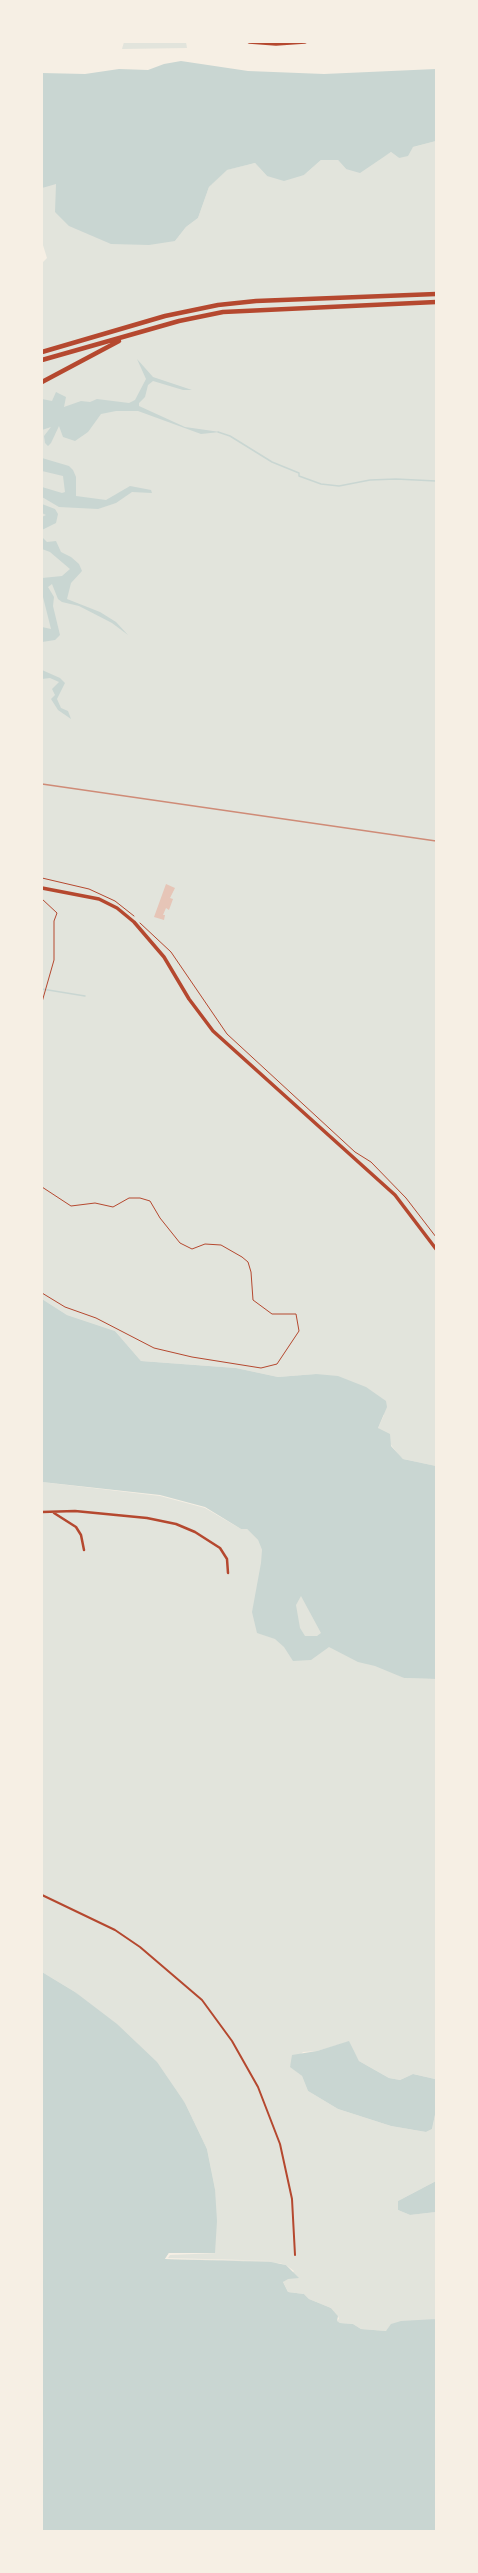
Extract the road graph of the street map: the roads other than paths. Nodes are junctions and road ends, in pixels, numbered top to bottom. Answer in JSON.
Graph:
{"nodes":[{"id":1,"x":249,"y":42,"type":"edge"},
{"id":2,"x":305,"y":42,"type":"edge"},
{"id":3,"x":436,"y":294,"type":"edge"},
{"id":4,"x":436,"y":302,"type":"edge"},
{"id":5,"x":129,"y":335,"type":"junction"},
{"id":6,"x":42,"y":352,"type":"edge"},
{"id":7,"x":42,"y":360,"type":"edge"},
{"id":8,"x":42,"y":382,"type":"edge"},
{"id":9,"x":42,"y":888,"type":"edge"},
{"id":10,"x":436,"y":1249,"type":"edge"},
{"id":11,"x":42,"y":1512,"type":"edge"},
{"id":12,"x":51,"y":1513,"type":"junction"},
{"id":13,"x":84,"y":1550,"type":"dead end"},
{"id":14,"x":228,"y":1573,"type":"dead end"},
{"id":15,"x":42,"y":1895,"type":"edge"},
{"id":16,"x":295,"y":2255,"type":"dead end"}],
"edges":[{"from":1,"to":2,"type":"main road"},
{"from":3,"to":6,"type":"highway"},
{"from":4,"to":5,"type":"highway"},
{"from":5,"to":7,"type":"highway"},
{"from":5,"to":8,"type":"highway"},
{"from":9,"to":10,"type":"main road"},
{"from":11,"to":12,"type":"street"},
{"from":12,"to":13,"type":"street"},
{"from":12,"to":14,"type":"street"},
{"from":15,"to":16,"type":"street"}]}
